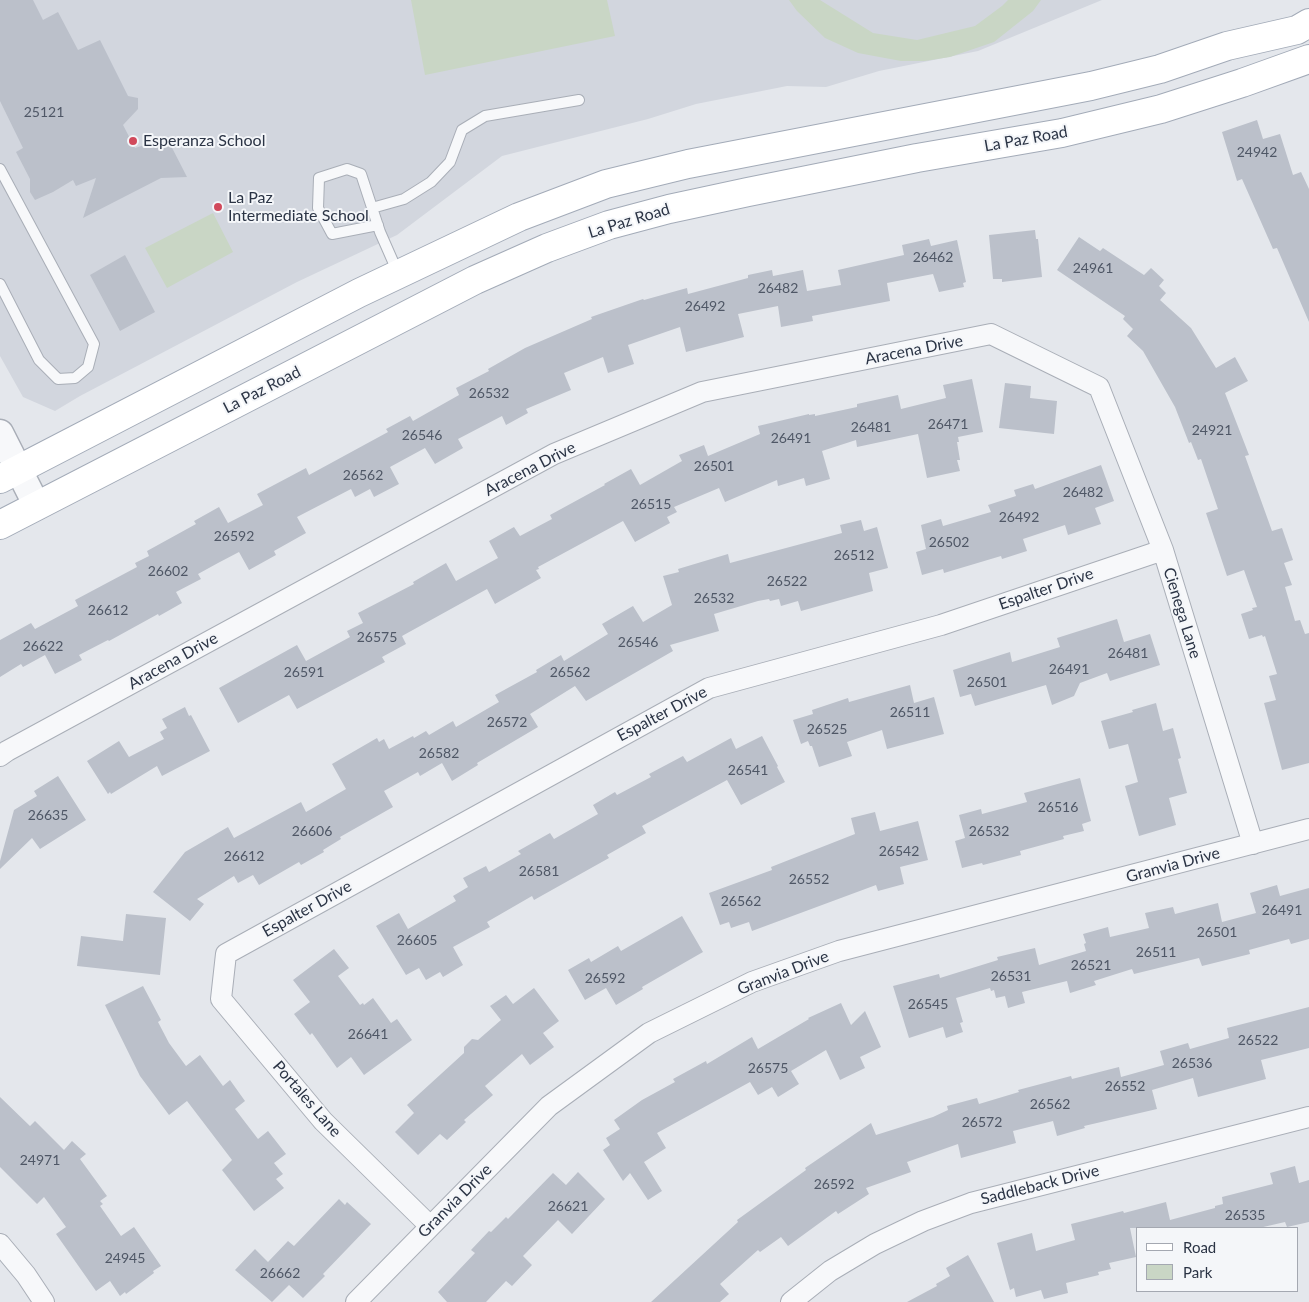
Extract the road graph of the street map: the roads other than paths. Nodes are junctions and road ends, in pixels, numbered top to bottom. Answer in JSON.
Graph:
{"nodes":[{"id":1,"x":1303,"y":26,"type":"edge"},
{"id":2,"x":1309,"y":58,"type":"edge"},
{"id":3,"x":579,"y":100,"type":"dead end"},
{"id":4,"x":0,"y":169,"type":"edge"},
{"id":5,"x":372,"y":208,"type":"junction"},
{"id":6,"x":378,"y":225,"type":"junction"},
{"id":7,"x":398,"y":274,"type":"junction"},
{"id":8,"x":0,"y":284,"type":"edge"},
{"id":9,"x":1099,"y":387,"type":"joint"},
{"id":10,"x":0,"y":433,"type":"edge"},
{"id":11,"x":9,"y":474,"type":"edge"},
{"id":12,"x":37,"y":506,"type":"junction"},
{"id":13,"x":0,"y":525,"type":"edge"},
{"id":14,"x":1163,"y":550,"type":"junction"},
{"id":15,"x":0,"y":756,"type":"edge"},
{"id":16,"x":1309,"y":829,"type":"edge"},
{"id":17,"x":1253,"y":844,"type":"junction"},
{"id":18,"x":226,"y":954,"type":"joint"},
{"id":19,"x":1309,"y":1117,"type":"edge"},
{"id":20,"x":430,"y":1226,"type":"junction"},
{"id":21,"x":0,"y":1244,"type":"edge"},
{"id":22,"x":44,"y":1302,"type":"edge"},
{"id":23,"x":356,"y":1302,"type":"edge"},
{"id":24,"x":791,"y":1302,"type":"edge"}],
"edges":[{"from":1,"to":2,"type":"street"},
{"from":1,"to":7,"type":"main road"},
{"from":2,"to":12,"type":"main road","name":"La Paz Road"},
{"from":3,"to":5,"type":"lane"},
{"from":4,"to":8,"type":"lane"},
{"from":5,"to":6,"type":"lane"},
{"from":5,"to":6,"type":"lane"},
{"from":6,"to":7,"type":"lane"},
{"from":7,"to":11,"type":"main road"},
{"from":9,"to":14,"type":"street","name":"Cienega Lane"},
{"from":9,"to":15,"type":"street","name":"Aracena Drive"},
{"from":10,"to":11,"type":"street"},
{"from":11,"to":12,"type":"street"},
{"from":12,"to":13,"type":"main road","name":"La Paz Road"},
{"from":14,"to":17,"type":"street","name":"Cienega Lane"},
{"from":14,"to":18,"type":"street","name":"Espalter Drive"},
{"from":16,"to":17,"type":"street","name":"Granvia Drive"},
{"from":17,"to":20,"type":"street","name":"Granvia Drive"},
{"from":18,"to":20,"type":"street","name":"Portales Lane"},
{"from":19,"to":24,"type":"street","name":"Saddleback Drive"},
{"from":20,"to":23,"type":"street","name":"Granvia Drive"},
{"from":21,"to":22,"type":"street"}]}
